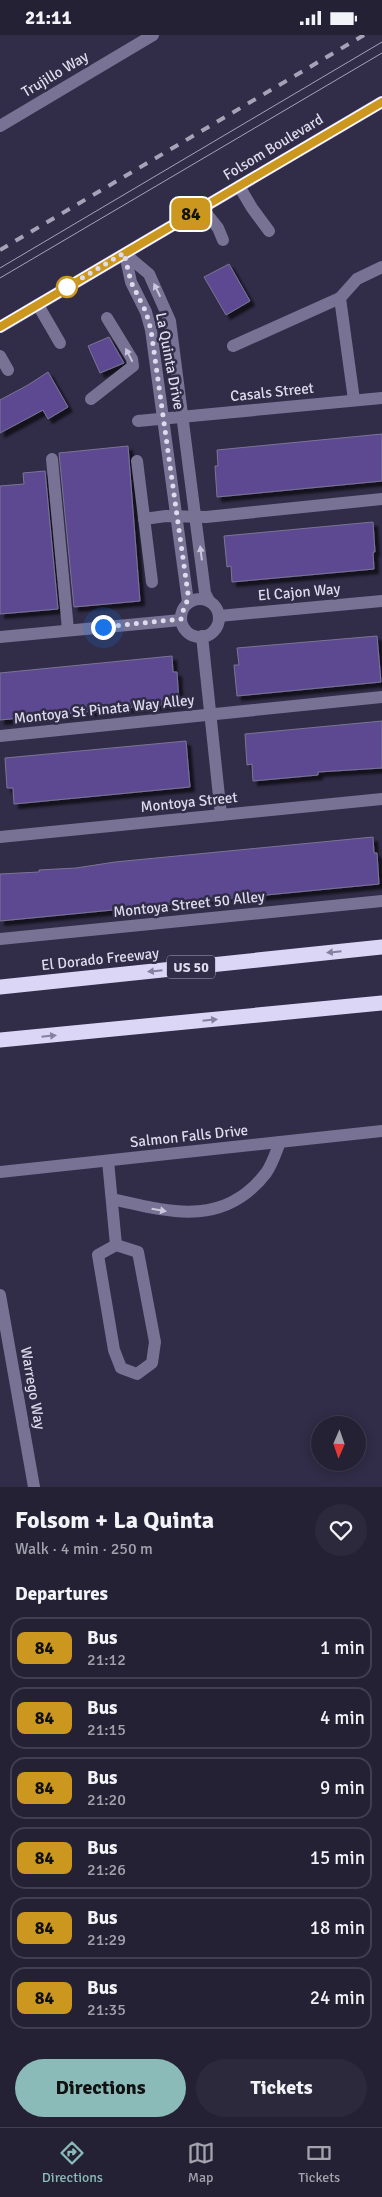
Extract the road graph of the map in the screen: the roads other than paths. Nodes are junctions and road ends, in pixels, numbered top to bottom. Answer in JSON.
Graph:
{"nodes":[{"id":1,"x":153,"y":35,"type":"edge"},
{"id":2,"x":381,"y":106,"type":"edge"},
{"id":3,"x":0,"y":126,"type":"edge"},
{"id":4,"x":239,"y":186,"type":"junction"},
{"id":5,"x":202,"y":208,"type":"junction"},
{"id":6,"x":269,"y":231,"type":"dead end"},
{"id":7,"x":224,"y":240,"type":"dead end"},
{"id":8,"x":124,"y":253,"type":"junction"},
{"id":9,"x":382,"y":267,"type":"edge"},
{"id":10,"x":340,"y":298,"type":"junction"},
{"id":11,"x":38,"y":305,"type":"junction"},
{"id":12,"x":107,"y":318,"type":"dead end"},
{"id":13,"x":0,"y":327,"type":"edge"},
{"id":14,"x":60,"y":343,"type":"dead end"},
{"id":15,"x":233,"y":346,"type":"dead end"},
{"id":16,"x":0,"y":355,"type":"edge"},
{"id":17,"x":8,"y":370,"type":"dead end"},
{"id":18,"x":382,"y":398,"type":"edge"},
{"id":19,"x":91,"y":399,"type":"dead end"},
{"id":20,"x":354,"y":401,"type":"junction"},
{"id":21,"x":184,"y":417,"type":"junction"},
{"id":22,"x":164,"y":419,"type":"junction"},
{"id":23,"x":138,"y":421,"type":"dead end"},
{"id":24,"x":52,"y":459,"type":"dead end"},
{"id":25,"x":137,"y":461,"type":"dead end"},
{"id":26,"x":382,"y":499,"type":"edge"},
{"id":27,"x":177,"y":516,"type":"junction"},
{"id":28,"x":196,"y":516,"type":"junction"},
{"id":29,"x":144,"y":519,"type":"junction"},
{"id":30,"x":152,"y":583,"type":"dead end"},
{"id":31,"x":209,"y":601,"type":"junction"},
{"id":32,"x":382,"y":601,"type":"edge"},
{"id":33,"x":188,"y":602,"type":"junction"},
{"id":34,"x":219,"y":616,"type":"junction"},
{"id":35,"x":181,"y":619,"type":"junction"},
{"id":36,"x":68,"y":630,"type":"junction"},
{"id":37,"x":0,"y":637,"type":"edge"},
{"id":38,"x":202,"y":637,"type":"junction"},
{"id":39,"x":382,"y":697,"type":"edge"},
{"id":40,"x":211,"y":714,"type":"junction"},
{"id":41,"x":0,"y":736,"type":"edge"},
{"id":42,"x":382,"y":799,"type":"edge"},
{"id":43,"x":221,"y":815,"type":"junction"},
{"id":44,"x":0,"y":837,"type":"edge"},
{"id":45,"x":382,"y":901,"type":"edge"},
{"id":46,"x":0,"y":939,"type":"edge"},
{"id":47,"x":382,"y":947,"type":"edge"},
{"id":48,"x":0,"y":987,"type":"edge"},
{"id":49,"x":382,"y":1003,"type":"edge"},
{"id":50,"x":0,"y":1040,"type":"edge"},
{"id":51,"x":382,"y":1131,"type":"edge"},
{"id":52,"x":280,"y":1142,"type":"junction"},
{"id":53,"x":108,"y":1161,"type":"junction"},
{"id":54,"x":0,"y":1172,"type":"edge"},
{"id":55,"x":112,"y":1199,"type":"junction"},
{"id":56,"x":116,"y":1245,"type":"junction"},
{"id":57,"x":0,"y":1295,"type":"edge"},
{"id":58,"x":34,"y":1487,"type":"edge"}],
"edges":[{"from":1,"to":3,"type":"street","name":"Trujillo Way"},
{"from":2,"to":4,"type":"main road","name":"Folsom Boulevard"},
{"from":4,"to":5,"type":"main road","name":"Folsom Boulevard"},
{"from":4,"to":6,"type":"street"},
{"from":5,"to":7,"type":"street"},
{"from":5,"to":8,"type":"main road","name":"Folsom Boulevard"},
{"from":8,"to":11,"type":"main road","name":"Folsom Boulevard"},
{"from":21,"to":8,"type":"street","name":"La Quinta Drive","one_way":true},
{"from":8,"to":22,"type":"street","name":"La Quinta Drive"},
{"from":9,"to":10,"type":"street"},
{"from":10,"to":15,"type":"street"},
{"from":10,"to":20,"type":"street"},
{"from":11,"to":13,"type":"main road","name":"Folsom Boulevard"},
{"from":11,"to":14,"type":"street"},
{"from":19,"to":12,"type":"street","one_way":true},
{"from":16,"to":17,"type":"street"},
{"from":18,"to":20,"type":"street","name":"Casals Street"},
{"from":20,"to":21,"type":"street","name":"Casals Street"},
{"from":21,"to":22,"type":"street","name":"Casals Street"},
{"from":21,"to":28,"type":"street","name":"La Quinta Drive"},
{"from":22,"to":23,"type":"street","name":"Casals Street"},
{"from":22,"to":27,"type":"street","name":"La Quinta Drive"},
{"from":24,"to":36,"type":"street"},
{"from":25,"to":29,"type":"street"},
{"from":26,"to":28,"type":"street"},
{"from":27,"to":28,"type":"street"},
{"from":27,"to":29,"type":"street"},
{"from":27,"to":33,"type":"street","name":"La Quinta Drive"},
{"from":31,"to":28,"type":"street","name":"La Quinta Drive","one_way":true},
{"from":29,"to":30,"type":"street"},
{"from":31,"to":33,"type":"street"},
{"from":31,"to":34,"type":"street"},
{"from":32,"to":34,"type":"street","name":"El Cajon Way"},
{"from":33,"to":35,"type":"street"},
{"from":34,"to":38,"type":"street"},
{"from":35,"to":36,"type":"street"},
{"from":35,"to":38,"type":"street"},
{"from":36,"to":37,"type":"street"},
{"from":38,"to":40,"type":"street"},
{"from":39,"to":40,"type":"street","name":"Montoya St Pinata Way Alley"},
{"from":40,"to":41,"type":"street","name":"Montoya St Pinata Way Alley"},
{"from":40,"to":43,"type":"street"},
{"from":42,"to":43,"type":"street","name":"Montoya Street"},
{"from":43,"to":44,"type":"street","name":"Montoya Street"},
{"from":45,"to":46,"type":"street","name":"Montoya Street 50 Alley"},
{"from":47,"to":48,"type":"highway","name":"El Dorado Freeway","number":"US 50","one_way":true},
{"from":50,"to":49,"type":"highway","one_way":true},
{"from":51,"to":52,"type":"street","name":"Salmon Falls Drive"},
{"from":52,"to":53,"type":"street","name":"Salmon Falls Drive"},
{"from":55,"to":52,"type":"street","one_way":true},
{"from":53,"to":54,"type":"street","name":"Salmon Falls Drive"},
{"from":53,"to":55,"type":"street"},
{"from":55,"to":56,"type":"street"},
{"from":56,"to":56,"type":"street"},
{"from":57,"to":58,"type":"street","name":"Warrego Way"}]}
